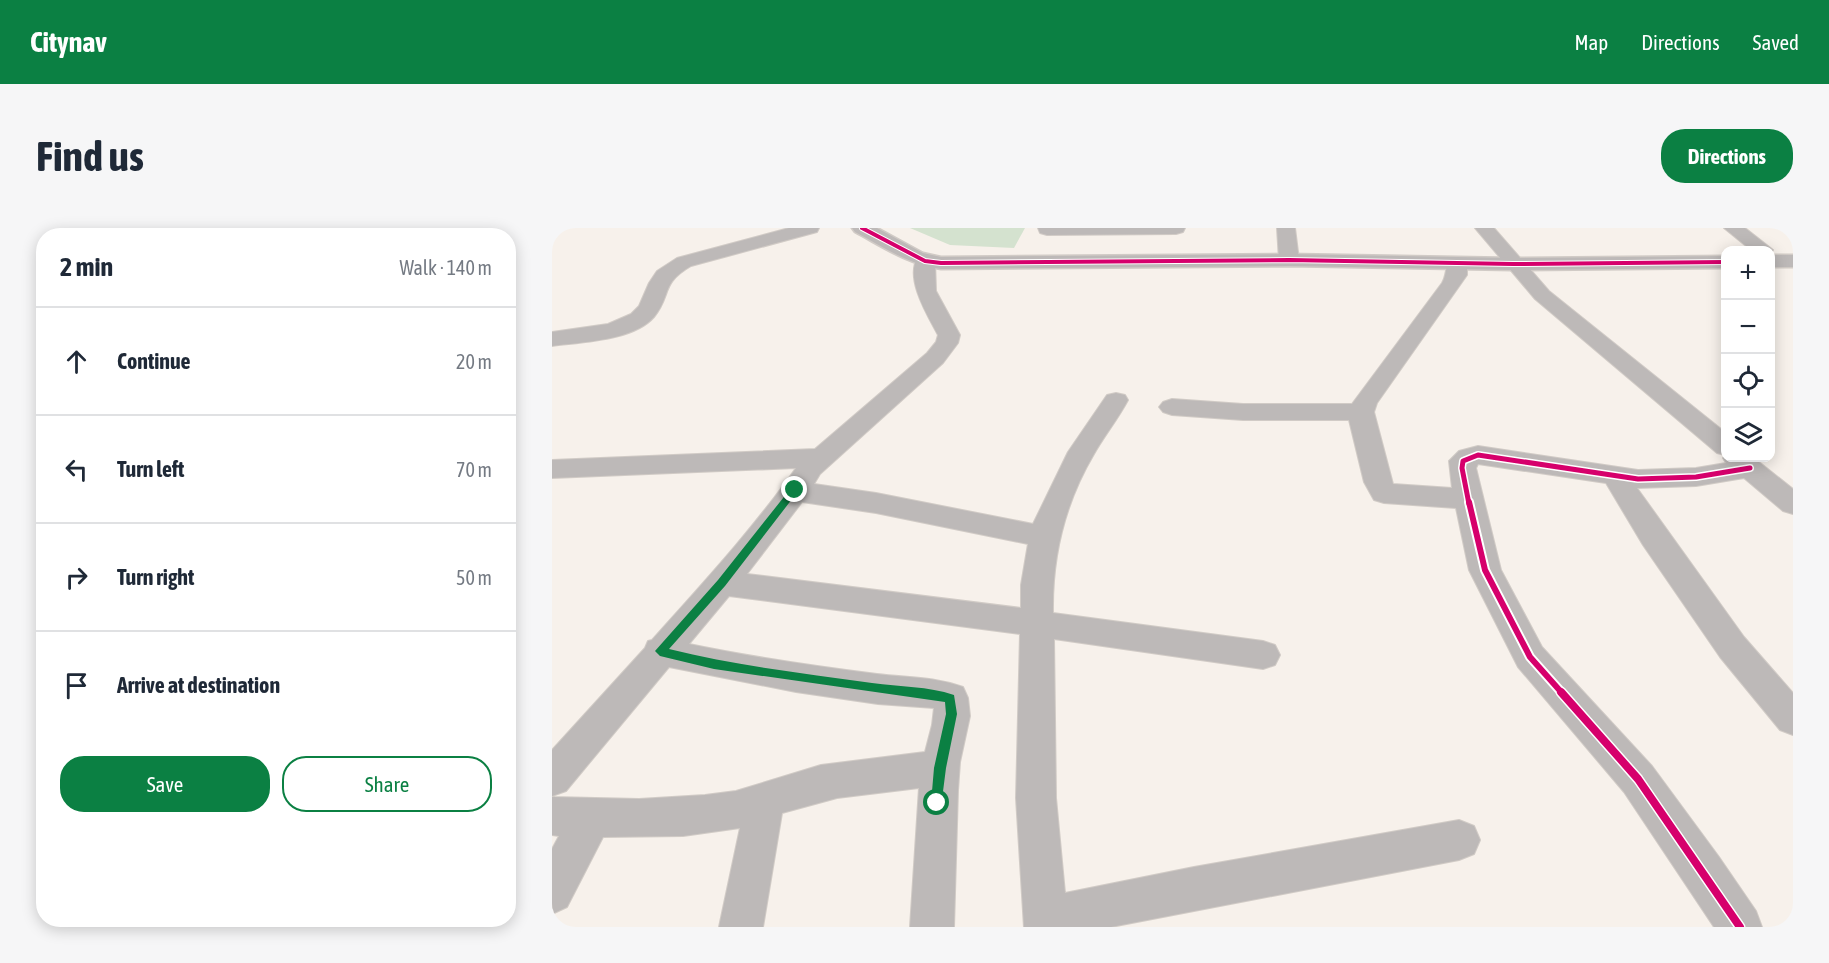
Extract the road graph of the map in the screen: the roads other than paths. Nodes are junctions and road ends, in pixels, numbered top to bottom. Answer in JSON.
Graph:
{"nodes":[{"id":1,"x":810,"y":228,"type":"edge"},
{"id":2,"x":862,"y":228,"type":"edge"},
{"id":3,"x":1176,"y":228,"type":"edge"},
{"id":4,"x":1286,"y":228,"type":"edge"},
{"id":5,"x":1484,"y":228,"type":"edge"},
{"id":6,"x":1733,"y":228,"type":"edge"},
{"id":7,"x":1047,"y":229,"type":"edge"},
{"id":8,"x":1758,"y":246,"type":"edge"},
{"id":9,"x":1289,"y":260,"type":"junction"},
{"id":10,"x":925,"y":261,"type":"junction"},
{"id":11,"x":1721,"y":262,"type":"edge"},
{"id":12,"x":1457,"y":263,"type":"junction"},
{"id":13,"x":1513,"y":264,"type":"junction"},
{"id":14,"x":552,"y":339,"type":"edge"},
{"id":15,"x":1116,"y":400,"type":"dead end"},
{"id":16,"x":1172,"y":407,"type":"dead end"},
{"id":17,"x":1361,"y":412,"type":"junction"},
{"id":18,"x":1721,"y":444,"type":"edge"},
{"id":19,"x":819,"y":458,"type":"junction"},
{"id":20,"x":1744,"y":463,"type":"edge"},
{"id":21,"x":552,"y":469,"type":"edge"},
{"id":22,"x":1615,"y":477,"type":"junction"},
{"id":23,"x":795,"y":490,"type":"junction"},
{"id":24,"x":1468,"y":499,"type":"junction"},
{"id":25,"x":1793,"y":504,"type":"edge"},
{"id":26,"x":1044,"y":537,"type":"junction"},
{"id":27,"x":722,"y":583,"type":"junction"},
{"id":28,"x":1035,"y":624,"type":"junction"},
{"id":29,"x":660,"y":651,"type":"junction"},
{"id":30,"x":1263,"y":655,"type":"dead end"},
{"id":31,"x":1793,"y":720,"type":"edge"},
{"id":32,"x":940,"y":768,"type":"junction"},
{"id":33,"x":552,"y":778,"type":"edge"},
{"id":34,"x":763,"y":801,"type":"junction"},
{"id":35,"x":572,"y":817,"type":"edge"},
{"id":36,"x":1459,"y":840,"type":"dead end"},
{"id":37,"x":552,"y":892,"type":"edge"},
{"id":38,"x":1045,"y":923,"type":"edge"},
{"id":39,"x":741,"y":927,"type":"edge"},
{"id":40,"x":932,"y":927,"type":"edge"},
{"id":41,"x":1740,"y":927,"type":"edge"}],
"edges":[{"from":1,"to":14,"type":"street"},
{"from":2,"to":10,"type":"street"},
{"from":3,"to":7,"type":"street"},
{"from":4,"to":9,"type":"street"},
{"from":5,"to":13,"type":"street"},
{"from":6,"to":8,"type":"street"},
{"from":9,"to":10,"type":"street"},
{"from":9,"to":12,"type":"street"},
{"from":10,"to":19,"type":"street"},
{"from":11,"to":13,"type":"street"},
{"from":12,"to":13,"type":"street"},
{"from":12,"to":17,"type":"street"},
{"from":13,"to":18,"type":"street"},
{"from":15,"to":26,"type":"street"},
{"from":16,"to":17,"type":"street"},
{"from":17,"to":24,"type":"street"},
{"from":19,"to":21,"type":"street"},
{"from":19,"to":23,"type":"street"},
{"from":20,"to":22,"type":"street"},
{"from":20,"to":25,"type":"street"},
{"from":22,"to":24,"type":"street"},
{"from":22,"to":31,"type":"street"},
{"from":23,"to":26,"type":"street"},
{"from":23,"to":27,"type":"street"},
{"from":24,"to":41,"type":"street"},
{"from":26,"to":28,"type":"street"},
{"from":27,"to":28,"type":"street"},
{"from":27,"to":29,"type":"street"},
{"from":28,"to":30,"type":"street"},
{"from":28,"to":38,"type":"street"},
{"from":29,"to":32,"type":"street"},
{"from":29,"to":33,"type":"street"},
{"from":32,"to":34,"type":"street"},
{"from":32,"to":40,"type":"street"},
{"from":34,"to":35,"type":"street"},
{"from":34,"to":39,"type":"street"},
{"from":35,"to":37,"type":"street"},
{"from":36,"to":38,"type":"street"}]}
